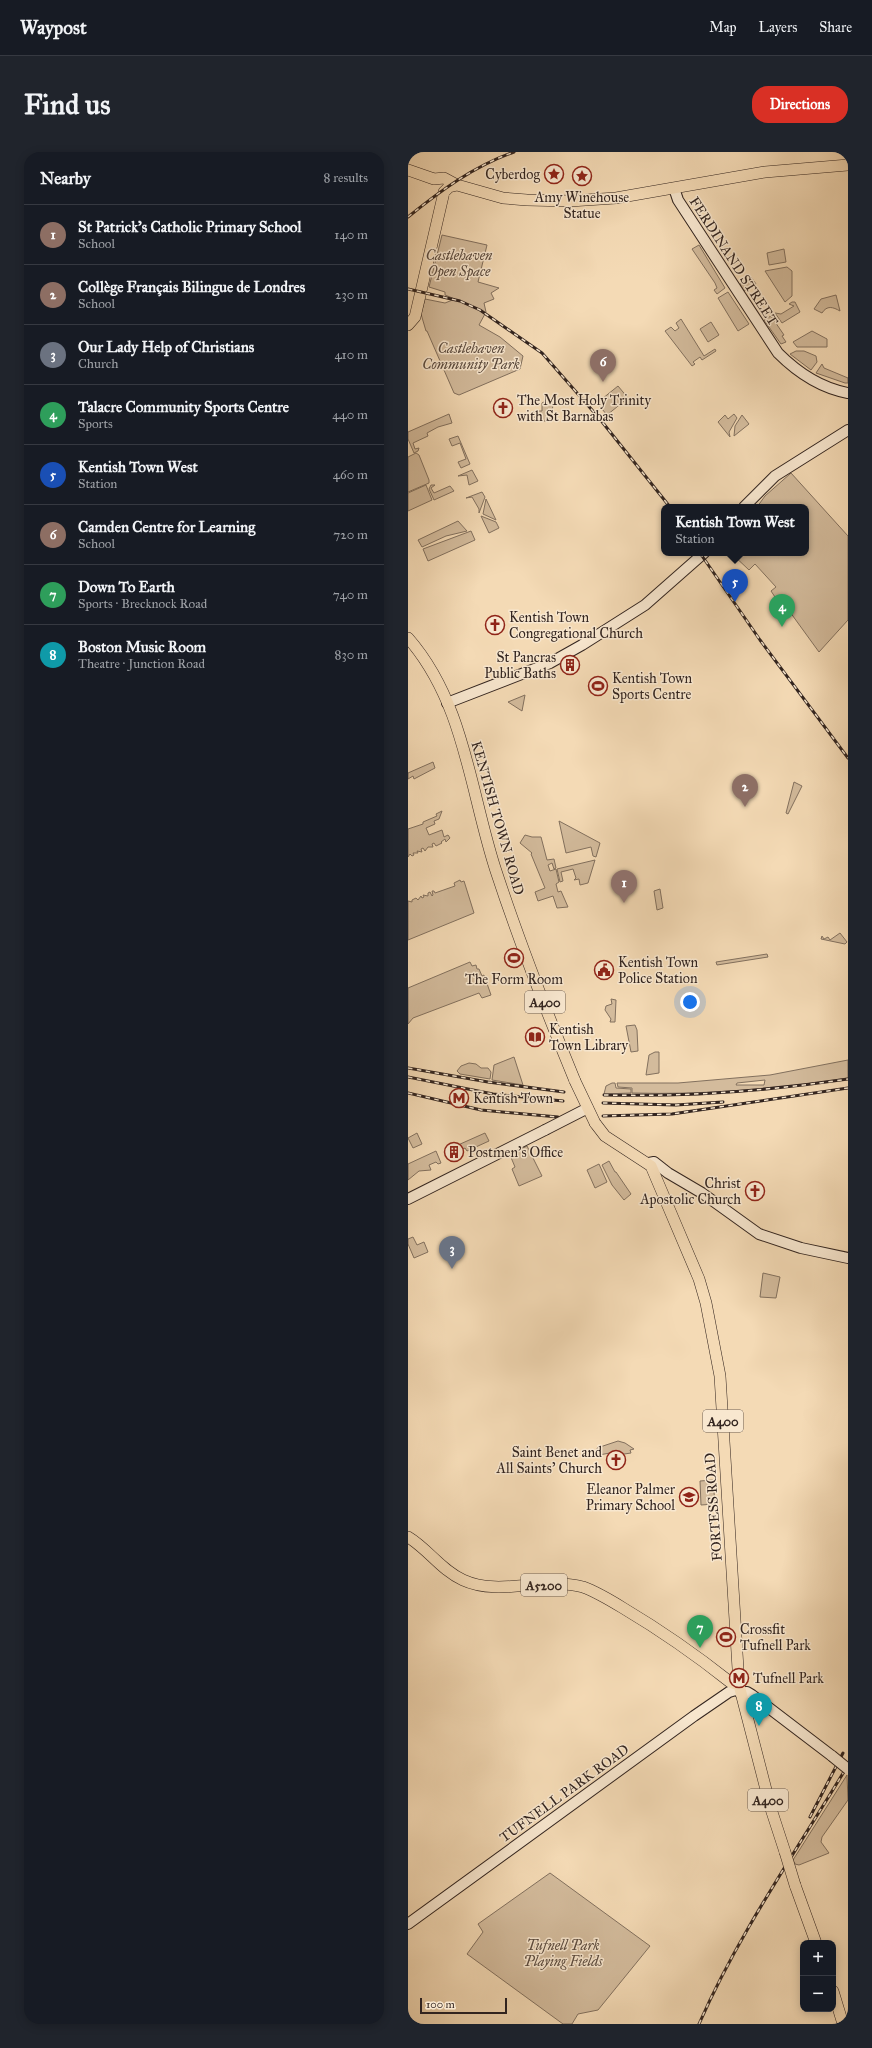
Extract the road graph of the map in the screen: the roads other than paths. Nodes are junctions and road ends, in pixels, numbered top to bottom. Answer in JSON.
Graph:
{"nodes":[{"id":1,"x":848,"y":165,"type":"edge"},
{"id":2,"x":408,"y":170,"type":"edge"},
{"id":3,"x":434,"y":179,"type":"junction"},
{"id":4,"x":457,"y":185,"type":"junction"},
{"id":5,"x":674,"y":188,"type":"junction"},
{"id":6,"x":444,"y":192,"type":"junction"},
{"id":7,"x":409,"y":324,"type":"edge"},
{"id":8,"x":848,"y":393,"type":"edge"},
{"id":9,"x":848,"y":430,"type":"edge"},
{"id":10,"x":747,"y":504,"type":"edge"},
{"id":11,"x":701,"y":556,"type":"edge"},
{"id":12,"x":408,"y":638,"type":"edge"},
{"id":13,"x":447,"y":703,"type":"junction"},
{"id":14,"x":588,"y":1108,"type":"junction"},
{"id":15,"x":650,"y":1165,"type":"junction"},
{"id":16,"x":408,"y":1199,"type":"edge"},
{"id":17,"x":848,"y":1258,"type":"edge"},
{"id":18,"x":408,"y":1537,"type":"edge"},
{"id":19,"x":739,"y":1689,"type":"junction"},
{"id":20,"x":848,"y":1769,"type":"edge"},
{"id":21,"x":408,"y":1924,"type":"edge"},
{"id":22,"x":815,"y":1940,"type":"edge"},
{"id":23,"x":836,"y":2001,"type":"edge"},
{"id":24,"x":843,"y":2024,"type":"edge"}],
"edges":[{"from":1,"to":5,"type":"main road"},
{"from":2,"to":3,"type":"main road"},
{"from":3,"to":4,"type":"main road"},
{"from":3,"to":6,"type":"main road"},
{"from":4,"to":5,"type":"main road"},
{"from":4,"to":6,"type":"main road"},
{"from":5,"to":8,"type":"street","name":"FERDINAND STREET"},
{"from":6,"to":7,"type":"main road"},
{"from":9,"to":10,"type":"street"},
{"from":11,"to":13,"type":"street"},
{"from":12,"to":13,"type":"main road","name":"KENTISH TOWN ROAD","number":"A400"},
{"from":13,"to":14,"type":"main road","name":"KENTISH TOWN ROAD","number":"A400","bridge":true},
{"from":14,"to":15,"type":"main road","name":"KENTISH TOWN ROAD","bridge":true},
{"from":14,"to":16,"type":"street","bridge":true},
{"from":15,"to":17,"type":"street"},
{"from":15,"to":19,"type":"main road","name":"FORTESS ROAD","number":"A400"},
{"from":18,"to":19,"type":"main road","number":"A5200"},
{"from":19,"to":20,"type":"street","bridge":true},
{"from":19,"to":21,"type":"street","name":"TUFNELL PARK ROAD"},
{"from":19,"to":22,"type":"main road","number":"A400","bridge":true},
{"from":23,"to":24,"type":"main road"}]}
